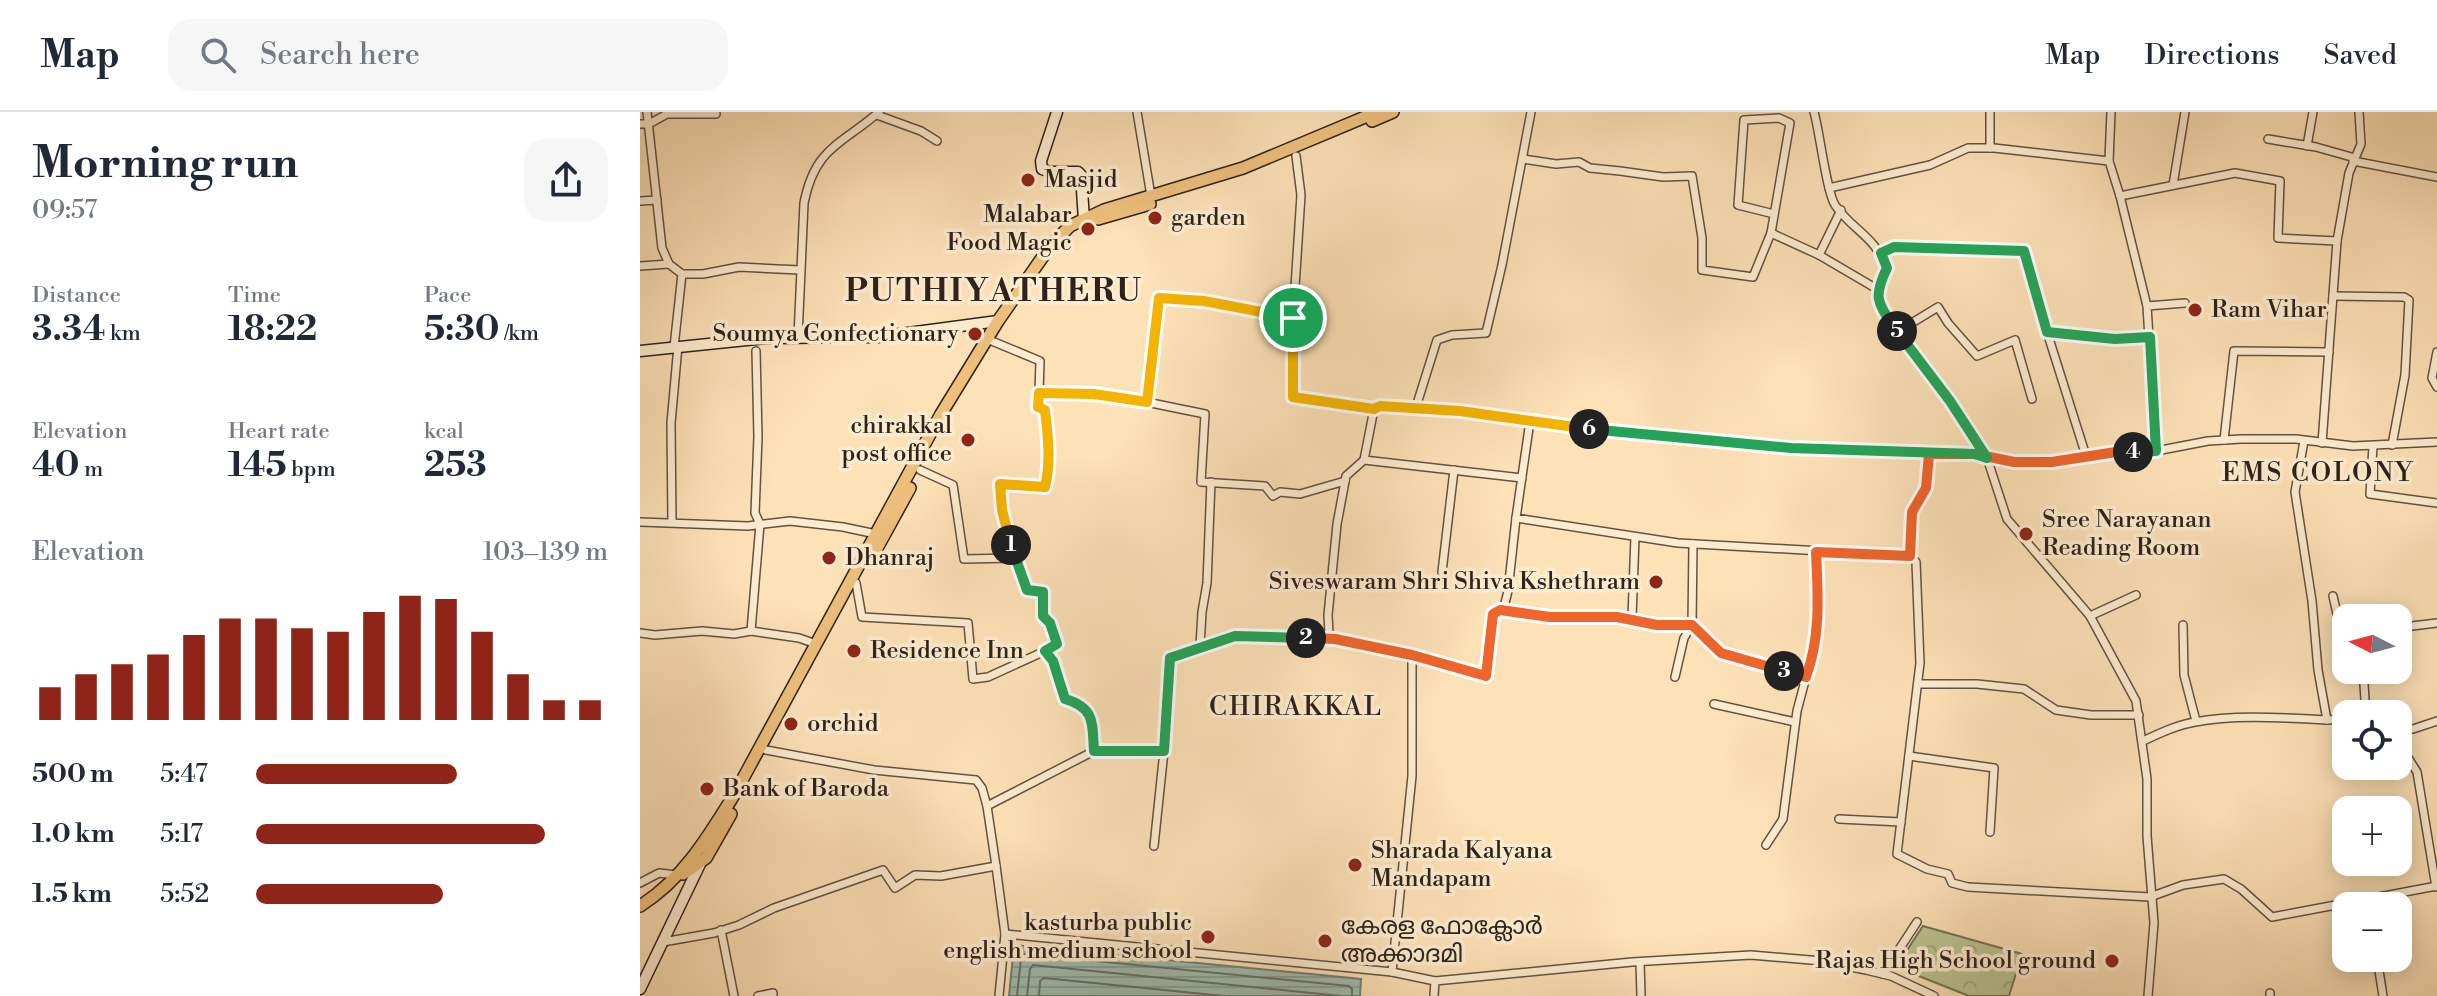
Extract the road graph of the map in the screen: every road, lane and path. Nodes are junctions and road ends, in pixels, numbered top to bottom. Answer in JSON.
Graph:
{"nodes":[{"id":1,"x":647,"y":112,"type":"edge"},
{"id":2,"x":1057,"y":112,"type":"edge"},
{"id":3,"x":1137,"y":112,"type":"edge"},
{"id":4,"x":1377,"y":112,"type":"edge"},
{"id":5,"x":1393,"y":112,"type":"edge"},
{"id":6,"x":1531,"y":112,"type":"edge"},
{"id":7,"x":1814,"y":112,"type":"edge"},
{"id":8,"x":1990,"y":112,"type":"edge"},
{"id":9,"x":2111,"y":112,"type":"edge"},
{"id":10,"x":2185,"y":112,"type":"edge"},
{"id":11,"x":2313,"y":112,"type":"edge"},
{"id":12,"x":2359,"y":112,"type":"edge"},
{"id":13,"x":878,"y":113,"type":"edge"},
{"id":14,"x":716,"y":114,"type":"edge"},
{"id":15,"x":644,"y":124,"type":"edge"},
{"id":16,"x":2268,"y":139,"type":"dead end"},
{"id":17,"x":937,"y":141,"type":"dead end"},
{"id":18,"x":2307,"y":146,"type":"junction"},
{"id":19,"x":1990,"y":148,"type":"junction"},
{"id":20,"x":1296,"y":152,"type":"junction"},
{"id":21,"x":1523,"y":159,"type":"junction"},
{"id":22,"x":2354,"y":160,"type":"junction"},
{"id":23,"x":2109,"y":161,"type":"junction"},
{"id":24,"x":2437,"y":177,"type":"edge"},
{"id":25,"x":2173,"y":185,"type":"junction"},
{"id":26,"x":1829,"y":188,"type":"junction"},
{"id":27,"x":1151,"y":196,"type":"junction"},
{"id":28,"x":2120,"y":196,"type":"junction"},
{"id":29,"x":657,"y":200,"type":"junction"},
{"id":30,"x":640,"y":201,"type":"edge"},
{"id":31,"x":1841,"y":210,"type":"junction"},
{"id":32,"x":1774,"y":214,"type":"junction"},
{"id":33,"x":1082,"y":220,"type":"junction"},
{"id":34,"x":1771,"y":233,"type":"junction"},
{"id":35,"x":2337,"y":241,"type":"junction"},
{"id":36,"x":1881,"y":253,"type":"junction"},
{"id":37,"x":1819,"y":255,"type":"junction"},
{"id":38,"x":669,"y":264,"type":"junction"},
{"id":39,"x":640,"y":266,"type":"edge"},
{"id":40,"x":800,"y":270,"type":"junction"},
{"id":41,"x":682,"y":274,"type":"junction"},
{"id":42,"x":1877,"y":289,"type":"junction"},
{"id":43,"x":2333,"y":296,"type":"junction"},
{"id":44,"x":2185,"y":303,"type":"dead end"},
{"id":45,"x":2147,"y":306,"type":"junction"},
{"id":46,"x":1293,"y":318,"type":"junction"},
{"id":47,"x":998,"y":321,"type":"junction"},
{"id":48,"x":1897,"y":332,"type":"junction"},
{"id":49,"x":2047,"y":332,"type":"junction"},
{"id":50,"x":798,"y":337,"type":"junction"},
{"id":51,"x":2150,"y":337,"type":"junction"},
{"id":52,"x":991,"y":340,"type":"junction"},
{"id":53,"x":676,"y":346,"type":"junction"},
{"id":54,"x":640,"y":351,"type":"edge"},
{"id":55,"x":756,"y":351,"type":"dead end"},
{"id":56,"x":2329,"y":352,"type":"junction"},
{"id":57,"x":2437,"y":352,"type":"edge"},
{"id":58,"x":2437,"y":387,"type":"edge"},
{"id":59,"x":1039,"y":393,"type":"junction"},
{"id":60,"x":2032,"y":399,"type":"dead end"},
{"id":61,"x":1147,"y":402,"type":"junction"},
{"id":62,"x":1416,"y":407,"type":"junction"},
{"id":63,"x":1374,"y":409,"type":"junction"},
{"id":64,"x":1530,"y":421,"type":"junction"},
{"id":65,"x":2224,"y":440,"type":"junction"},
{"id":66,"x":2304,"y":441,"type":"junction"},
{"id":67,"x":2437,"y":442,"type":"edge"},
{"id":68,"x":2322,"y":443,"type":"junction"},
{"id":69,"x":2392,"y":445,"type":"junction"},
{"id":70,"x":2373,"y":446,"type":"junction"},
{"id":71,"x":2156,"y":451,"type":"junction"},
{"id":72,"x":1929,"y":454,"type":"junction"},
{"id":73,"x":2086,"y":456,"type":"junction"},
{"id":74,"x":1987,"y":458,"type":"junction"},
{"id":75,"x":1364,"y":460,"type":"junction"},
{"id":76,"x":917,"y":468,"type":"junction"},
{"id":77,"x":1454,"y":470,"type":"junction"},
{"id":78,"x":1522,"y":478,"type":"junction"},
{"id":79,"x":1345,"y":481,"type":"junction"},
{"id":80,"x":1211,"y":482,"type":"junction"},
{"id":81,"x":2437,"y":503,"type":"edge"},
{"id":82,"x":1516,"y":518,"type":"junction"},
{"id":83,"x":640,"y":522,"type":"edge"},
{"id":84,"x":672,"y":522,"type":"junction"},
{"id":85,"x":760,"y":524,"type":"junction"},
{"id":86,"x":876,"y":534,"type":"junction"},
{"id":87,"x":1635,"y":537,"type":"junction"},
{"id":88,"x":1693,"y":544,"type":"junction"},
{"id":89,"x":1816,"y":552,"type":"junction"},
{"id":90,"x":1910,"y":556,"type":"junction"},
{"id":91,"x":1015,"y":558,"type":"junction"},
{"id":92,"x":1442,"y":572,"type":"dead end"},
{"id":93,"x":854,"y":580,"type":"junction"},
{"id":94,"x":2136,"y":595,"type":"dead end"},
{"id":95,"x":2333,"y":596,"type":"dead end"},
{"id":96,"x":2335,"y":604,"type":"edge"},
{"id":97,"x":1503,"y":611,"type":"junction"},
{"id":98,"x":2090,"y":616,"type":"junction"},
{"id":99,"x":1632,"y":618,"type":"junction"},
{"id":100,"x":2437,"y":623,"type":"edge"},
{"id":101,"x":1692,"y":625,"type":"junction"},
{"id":102,"x":2183,"y":625,"type":"dead end"},
{"id":103,"x":2412,"y":626,"type":"dead end"},
{"id":104,"x":751,"y":631,"type":"junction"},
{"id":105,"x":640,"y":633,"type":"edge"},
{"id":106,"x":1335,"y":639,"type":"junction"},
{"id":107,"x":816,"y":644,"type":"junction"},
{"id":108,"x":1200,"y":646,"type":"junction"},
{"id":109,"x":1045,"y":651,"type":"junction"},
{"id":110,"x":1412,"y":655,"type":"junction"},
{"id":111,"x":1675,"y":677,"type":"dead end"},
{"id":112,"x":1806,"y":677,"type":"junction"},
{"id":113,"x":1918,"y":684,"type":"junction"},
{"id":114,"x":1714,"y":704,"type":"dead end"},
{"id":115,"x":2139,"y":715,"type":"junction"},
{"id":116,"x":2327,"y":720,"type":"junction"},
{"id":117,"x":2332,"y":720,"type":"edge"},
{"id":118,"x":2196,"y":721,"type":"junction"},
{"id":119,"x":2437,"y":721,"type":"edge"},
{"id":120,"x":1795,"y":722,"type":"junction"},
{"id":121,"x":2412,"y":729,"type":"edge"},
{"id":122,"x":2143,"y":741,"type":"junction"},
{"id":123,"x":763,"y":749,"type":"junction"},
{"id":124,"x":1094,"y":751,"type":"junction"},
{"id":125,"x":1164,"y":751,"type":"junction"},
{"id":126,"x":1909,"y":756,"type":"junction"},
{"id":127,"x":2412,"y":764,"type":"edge"},
{"id":128,"x":987,"y":806,"type":"junction"},
{"id":129,"x":1839,"y":819,"type":"dead end"},
{"id":130,"x":1901,"y":822,"type":"junction"},
{"id":131,"x":1990,"y":832,"type":"dead end"},
{"id":132,"x":1766,"y":845,"type":"dead end"},
{"id":133,"x":1154,"y":846,"type":"dead end"},
{"id":134,"x":703,"y":847,"type":"junction"},
{"id":135,"x":701,"y":862,"type":"junction"},
{"id":136,"x":996,"y":866,"type":"junction"},
{"id":137,"x":678,"y":876,"type":"junction"},
{"id":138,"x":640,"y":883,"type":"edge"},
{"id":139,"x":2437,"y":886,"type":"edge"},
{"id":140,"x":2412,"y":892,"type":"edge"},
{"id":141,"x":2150,"y":897,"type":"junction"},
{"id":142,"x":640,"y":906,"type":"edge"},
{"id":143,"x":2332,"y":908,"type":"edge"},
{"id":144,"x":1917,"y":922,"type":"dead end"},
{"id":145,"x":721,"y":930,"type":"junction"},
{"id":146,"x":1005,"y":934,"type":"junction"},
{"id":147,"x":663,"y":942,"type":"junction"},
{"id":148,"x":1640,"y":962,"type":"junction"},
{"id":149,"x":1392,"y":972,"type":"junction"},
{"id":150,"x":2379,"y":972,"type":"edge"},
{"id":151,"x":1883,"y":974,"type":"junction"},
{"id":152,"x":1435,"y":981,"type":"junction"},
{"id":153,"x":640,"y":989,"type":"edge"},
{"id":154,"x":734,"y":996,"type":"edge"},
{"id":155,"x":758,"y":996,"type":"edge"},
{"id":156,"x":773,"y":996,"type":"edge"},
{"id":157,"x":999,"y":996,"type":"edge"},
{"id":158,"x":1434,"y":996,"type":"edge"},
{"id":159,"x":1641,"y":996,"type":"edge"},
{"id":160,"x":1934,"y":996,"type":"edge"},
{"id":161,"x":2148,"y":996,"type":"edge"},
{"id":162,"x":2383,"y":996,"type":"edge"}],
"edges":[{"from":1,"to":15,"type":"street"},
{"from":2,"to":33,"type":"main road"},
{"from":3,"to":27,"type":"street"},
{"from":4,"to":20,"type":"highway"},
{"from":5,"to":20,"type":"highway"},
{"from":6,"to":21,"type":"street"},
{"from":7,"to":26,"type":"street"},
{"from":8,"to":19,"type":"street"},
{"from":9,"to":23,"type":"street"},
{"from":10,"to":25,"type":"street"},
{"from":11,"to":18,"type":"street"},
{"from":12,"to":22,"type":"street"},
{"from":13,"to":17,"type":"street"},
{"from":13,"to":40,"type":"street"},
{"from":14,"to":15,"type":"street"},
{"from":15,"to":29,"type":"street"},
{"from":16,"to":18,"type":"street"},
{"from":18,"to":22,"type":"street"},
{"from":19,"to":23,"type":"street"},
{"from":19,"to":26,"type":"street"},
{"from":20,"to":27,"type":"highway"},
{"from":20,"to":33,"type":"highway"},
{"from":20,"to":46,"type":"street"},
{"from":21,"to":34,"type":"street"},
{"from":21,"to":62,"type":"street"},
{"from":22,"to":24,"type":"street"},
{"from":22,"to":35,"type":"street"},
{"from":23,"to":28,"type":"street"},
{"from":25,"to":28,"type":"street"},
{"from":25,"to":35,"type":"street"},
{"from":26,"to":31,"type":"street"},
{"from":27,"to":33,"type":"highway"},
{"from":28,"to":45,"type":"street"},
{"from":29,"to":30,"type":"street"},
{"from":29,"to":38,"type":"street"},
{"from":31,"to":36,"type":"street"},
{"from":31,"to":37,"type":"street"},
{"from":32,"to":32,"type":"street"},
{"from":32,"to":34,"type":"street"},
{"from":33,"to":47,"type":"highway"},
{"from":33,"to":52,"type":"highway"},
{"from":34,"to":37,"type":"street"},
{"from":35,"to":43,"type":"street"},
{"from":36,"to":42,"type":"street"},
{"from":36,"to":49,"type":"street"},
{"from":37,"to":42,"type":"street"},
{"from":38,"to":39,"type":"street"},
{"from":38,"to":41,"type":"street"},
{"from":40,"to":41,"type":"street"},
{"from":40,"to":50,"type":"street"},
{"from":41,"to":53,"type":"street"},
{"from":42,"to":48,"type":"street"},
{"from":43,"to":56,"type":"street"},
{"from":43,"to":69,"type":"street"},
{"from":44,"to":45,"type":"street"},
{"from":45,"to":51,"type":"street"},
{"from":46,"to":61,"type":"street"},
{"from":46,"to":63,"type":"street"},
{"from":47,"to":50,"type":"main road"},
{"from":47,"to":52,"type":"highway"},
{"from":48,"to":60,"type":"street"},
{"from":48,"to":74,"type":"street"},
{"from":49,"to":51,"type":"street"},
{"from":49,"to":73,"type":"street"},
{"from":50,"to":53,"type":"main road"},
{"from":51,"to":71,"type":"street"},
{"from":52,"to":59,"type":"street"},
{"from":52,"to":76,"type":"highway"},
{"from":53,"to":54,"type":"main road"},
{"from":53,"to":84,"type":"street"},
{"from":55,"to":85,"type":"street"},
{"from":56,"to":65,"type":"street"},
{"from":56,"to":68,"type":"street"},
{"from":57,"to":58,"type":"street"},
{"from":59,"to":61,"type":"street"},
{"from":59,"to":91,"type":"street"},
{"from":61,"to":80,"type":"street"},
{"from":62,"to":63,"type":"street"},
{"from":62,"to":64,"type":"street"},
{"from":63,"to":75,"type":"street"},
{"from":64,"to":72,"type":"street"},
{"from":64,"to":78,"type":"street"},
{"from":65,"to":66,"type":"street"},
{"from":65,"to":71,"type":"street"},
{"from":66,"to":68,"type":"street"},
{"from":66,"to":116,"type":"street"},
{"from":67,"to":69,"type":"street"},
{"from":68,"to":70,"type":"street"},
{"from":69,"to":70,"type":"street"},
{"from":70,"to":81,"type":"street"},
{"from":71,"to":73,"type":"street"},
{"from":72,"to":74,"type":"street"},
{"from":72,"to":90,"type":"street"},
{"from":73,"to":74,"type":"street"},
{"from":74,"to":98,"type":"street"},
{"from":75,"to":77,"type":"street"},
{"from":75,"to":79,"type":"street"},
{"from":76,"to":86,"type":"highway"},
{"from":76,"to":91,"type":"street"},
{"from":76,"to":93,"type":"highway"},
{"from":77,"to":78,"type":"street"},
{"from":77,"to":92,"type":"street"},
{"from":78,"to":82,"type":"street"},
{"from":79,"to":80,"type":"street"},
{"from":79,"to":106,"type":"street"},
{"from":80,"to":108,"type":"street"},
{"from":82,"to":87,"type":"street"},
{"from":82,"to":97,"type":"street"},
{"from":83,"to":84,"type":"street"},
{"from":84,"to":85,"type":"street"},
{"from":85,"to":86,"type":"street"},
{"from":85,"to":104,"type":"street"},
{"from":86,"to":93,"type":"highway"},
{"from":87,"to":88,"type":"street"},
{"from":87,"to":99,"type":"street"},
{"from":88,"to":89,"type":"street"},
{"from":88,"to":101,"type":"street"},
{"from":89,"to":90,"type":"street"},
{"from":89,"to":112,"type":"street"},
{"from":90,"to":113,"type":"street"},
{"from":91,"to":109,"type":"street"},
{"from":93,"to":107,"type":"highway"},
{"from":93,"to":109,"type":"street"},
{"from":93,"to":123,"type":"highway"},
{"from":94,"to":98,"type":"street"},
{"from":95,"to":96,"type":"street"},
{"from":97,"to":99,"type":"street"},
{"from":97,"to":110,"type":"street"},
{"from":98,"to":115,"type":"street"},
{"from":99,"to":101,"type":"street"},
{"from":100,"to":103,"type":"street"},
{"from":101,"to":111,"type":"street"},
{"from":101,"to":112,"type":"street"},
{"from":102,"to":118,"type":"street"},
{"from":104,"to":105,"type":"street"},
{"from":104,"to":107,"type":"street"},
{"from":106,"to":108,"type":"street"},
{"from":106,"to":110,"type":"street"},
{"from":107,"to":123,"type":"highway"},
{"from":108,"to":125,"type":"street"},
{"from":109,"to":124,"type":"street"},
{"from":110,"to":149,"type":"street"},
{"from":112,"to":120,"type":"street"},
{"from":113,"to":115,"type":"street"},
{"from":113,"to":126,"type":"street"},
{"from":114,"to":120,"type":"street"},
{"from":115,"to":122,"type":"street"},
{"from":116,"to":117,"type":"street"},
{"from":116,"to":118,"type":"street"},
{"from":118,"to":122,"type":"street"},
{"from":119,"to":121,"type":"street"},
{"from":120,"to":132,"type":"street"},
{"from":122,"to":141,"type":"street"},
{"from":123,"to":128,"type":"street"},
{"from":123,"to":134,"type":"highway"},
{"from":123,"to":135,"type":"highway"},
{"from":124,"to":125,"type":"street"},
{"from":124,"to":128,"type":"street"},
{"from":125,"to":133,"type":"street"},
{"from":126,"to":130,"type":"street"},
{"from":126,"to":131,"type":"street"},
{"from":127,"to":139,"type":"street"},
{"from":128,"to":136,"type":"street"},
{"from":129,"to":130,"type":"street"},
{"from":130,"to":141,"type":"street"},
{"from":134,"to":135,"type":"highway"},
{"from":134,"to":137,"type":"highway"},
{"from":135,"to":137,"type":"highway"},
{"from":135,"to":147,"type":"main road"},
{"from":136,"to":145,"type":"street"},
{"from":136,"to":146,"type":"street"},
{"from":137,"to":138,"type":"street"},
{"from":137,"to":142,"type":"highway"},
{"from":139,"to":140,"type":"street"},
{"from":141,"to":143,"type":"street"},
{"from":141,"to":161,"type":"street"},
{"from":144,"to":151,"type":"street"},
{"from":145,"to":147,"type":"street"},
{"from":145,"to":154,"type":"street"},
{"from":146,"to":149,"type":"street"},
{"from":146,"to":157,"type":"street"},
{"from":147,"to":153,"type":"main road"},
{"from":148,"to":151,"type":"street"},
{"from":148,"to":152,"type":"street"},
{"from":148,"to":159,"type":"street"},
{"from":149,"to":152,"type":"street"},
{"from":150,"to":162,"type":"street"},
{"from":151,"to":160,"type":"street"},
{"from":152,"to":158,"type":"street"},
{"from":155,"to":156,"type":"street"}]}
